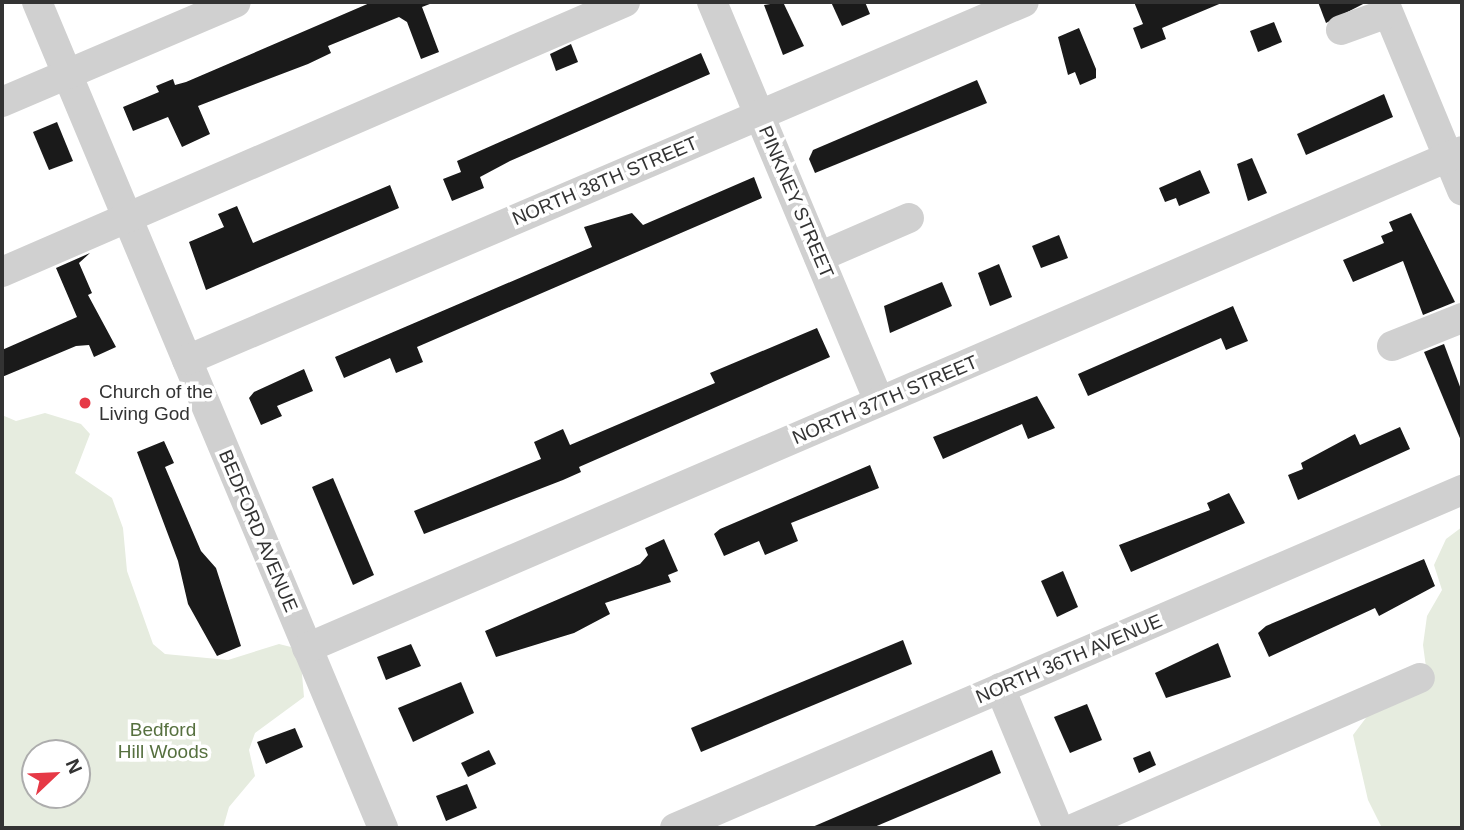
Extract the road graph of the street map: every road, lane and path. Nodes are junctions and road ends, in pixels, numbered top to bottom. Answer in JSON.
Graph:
{"nodes":[{"id":1,"x":37,"y":2,"type":"edge"},
{"id":2,"x":236,"y":2,"type":"edge"},
{"id":3,"x":625,"y":2,"type":"edge"},
{"id":4,"x":712,"y":2,"type":"edge"},
{"id":5,"x":1024,"y":2,"type":"edge"},
{"id":6,"x":1386,"y":7,"type":"edge"},
{"id":7,"x":1341,"y":30,"type":"dead end"},
{"id":8,"x":68,"y":74,"type":"junction"},
{"id":9,"x":2,"y":102,"type":"edge"},
{"id":10,"x":760,"y":116,"type":"junction"},
{"id":11,"x":1455,"y":154,"type":"edge"},
{"id":12,"x":1462,"y":190,"type":"edge"},
{"id":13,"x":127,"y":218,"type":"junction"},
{"id":14,"x":909,"y":218,"type":"dead end"},
{"id":15,"x":819,"y":257,"type":"junction"},
{"id":16,"x":2,"y":272,"type":"edge"},
{"id":17,"x":1462,"y":318,"type":"edge"},
{"id":18,"x":1392,"y":346,"type":"dead end"},
{"id":19,"x":187,"y":360,"type":"junction"},
{"id":20,"x":879,"y":402,"type":"junction"},
{"id":21,"x":1462,"y":490,"type":"edge"},
{"id":22,"x":307,"y":648,"type":"junction"},
{"id":23,"x":1420,"y":678,"type":"dead end"},
{"id":24,"x":1000,"y":688,"type":"junction"},
{"id":25,"x":383,"y":828,"type":"edge"},
{"id":26,"x":675,"y":828,"type":"edge"},
{"id":27,"x":1058,"y":828,"type":"edge"},
{"id":28,"x":1075,"y":828,"type":"edge"}],
"edges":[{"from":1,"to":8,"type":"street","name":"BEDFORD AVENUE"},
{"from":2,"to":8,"type":"street"},
{"from":3,"to":13,"type":"street"},
{"from":4,"to":10,"type":"street","name":"PINKNEY STREET"},
{"from":5,"to":10,"type":"street","name":"NORTH 38TH STREET"},
{"from":6,"to":7,"type":"street"},
{"from":6,"to":11,"type":"street"},
{"from":8,"to":9,"type":"street"},
{"from":8,"to":13,"type":"street","name":"BEDFORD AVENUE"},
{"from":10,"to":15,"type":"street","name":"PINKNEY STREET"},
{"from":10,"to":19,"type":"street","name":"NORTH 38TH STREET"},
{"from":11,"to":12,"type":"street"},
{"from":11,"to":20,"type":"street","name":"NORTH 37TH STREET"},
{"from":13,"to":16,"type":"street"},
{"from":13,"to":19,"type":"street","name":"BEDFORD AVENUE"},
{"from":14,"to":15,"type":"street"},
{"from":15,"to":20,"type":"street","name":"PINKNEY STREET"},
{"from":17,"to":18,"type":"street"},
{"from":19,"to":22,"type":"street","name":"BEDFORD AVENUE"},
{"from":20,"to":22,"type":"street","name":"NORTH 37TH STREET"},
{"from":21,"to":24,"type":"street","name":"NORTH 36TH AVENUE"},
{"from":22,"to":25,"type":"street","name":"BEDFORD AVENUE"},
{"from":23,"to":28,"type":"street"},
{"from":24,"to":26,"type":"street","name":"NORTH 36TH AVENUE"},
{"from":24,"to":27,"type":"street"}]}
